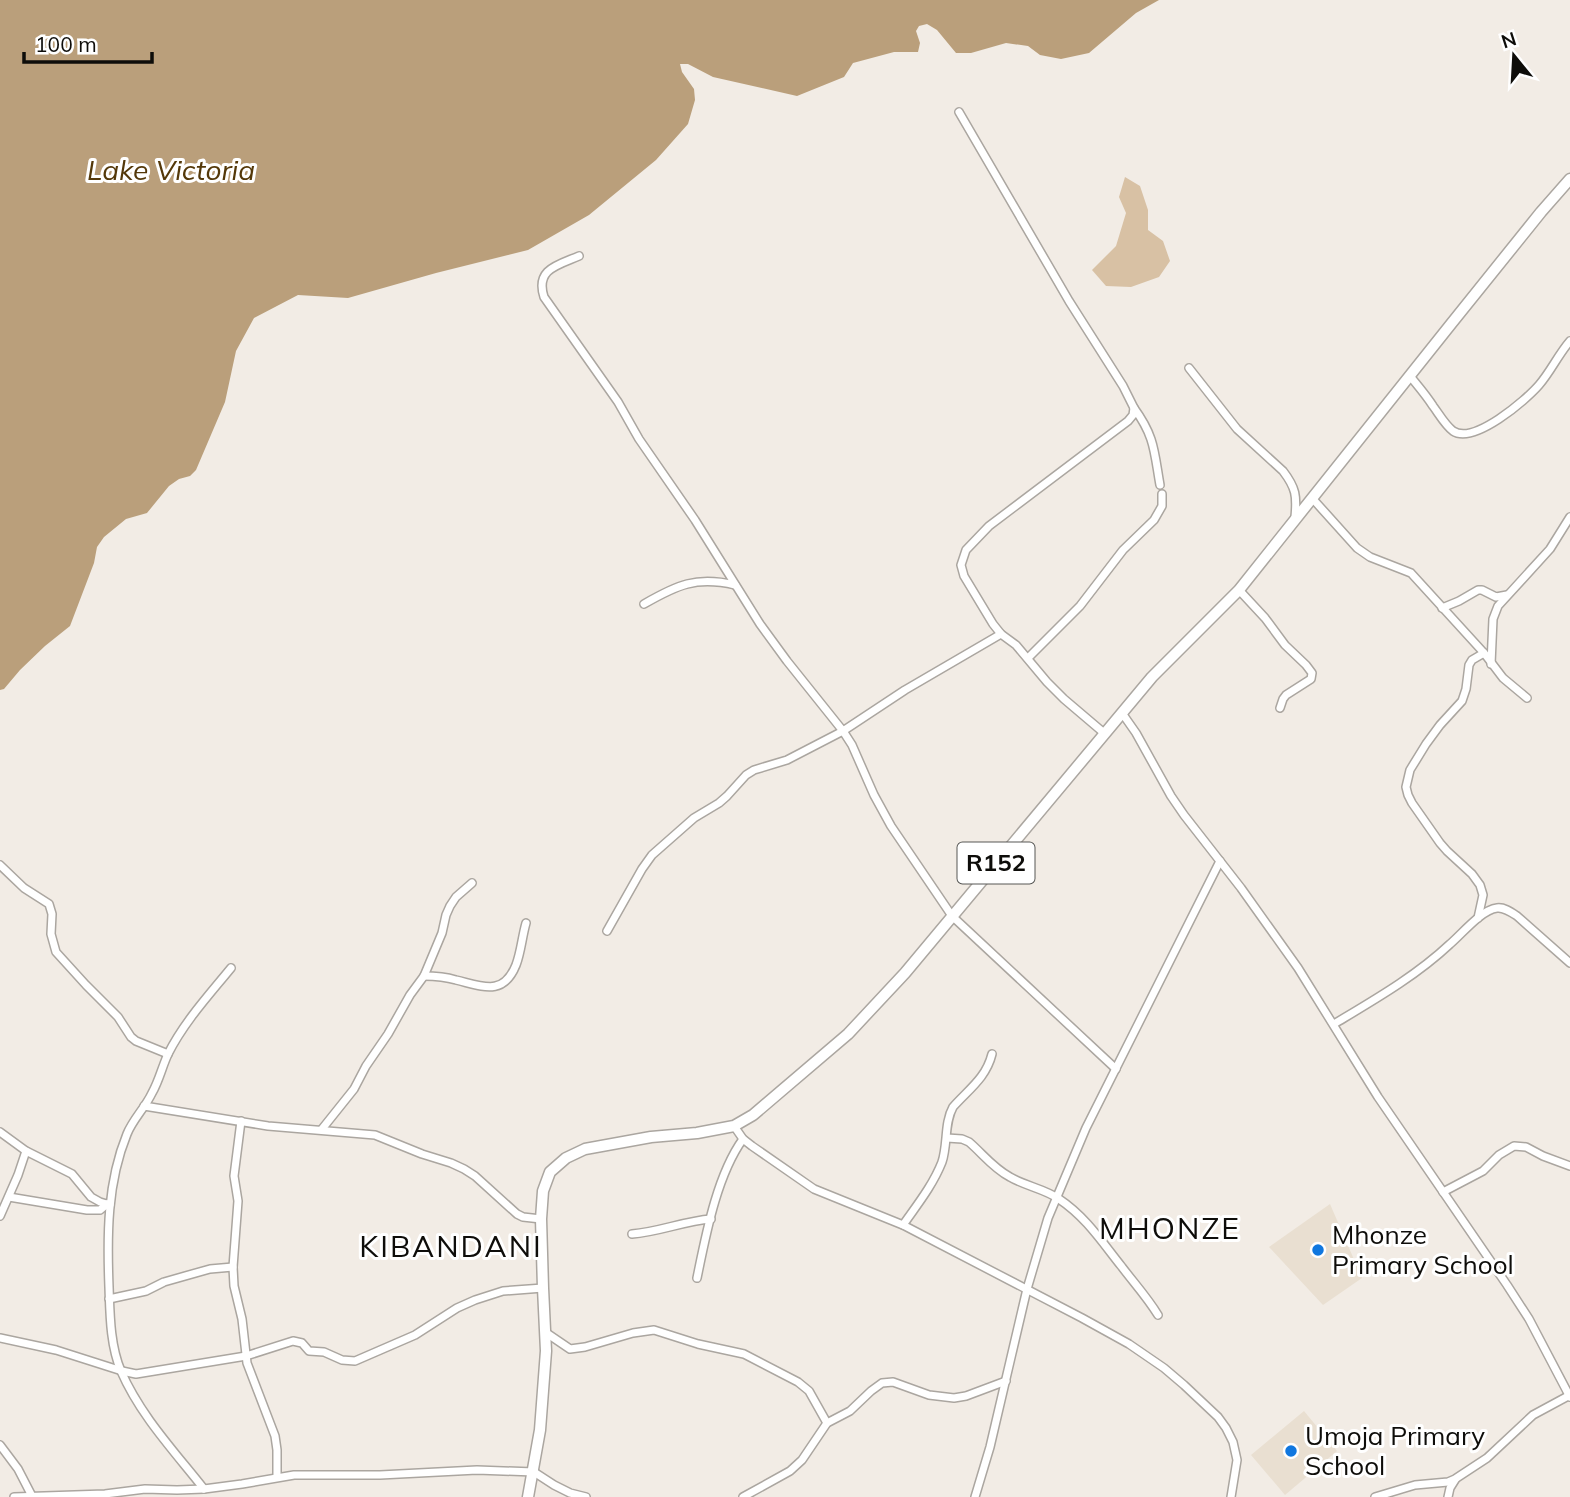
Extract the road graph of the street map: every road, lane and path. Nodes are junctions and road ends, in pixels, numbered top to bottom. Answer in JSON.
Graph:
{"nodes":[{"id":1,"x":959,"y":112,"type":"dead end"},
{"id":2,"x":1570,"y":179,"type":"edge"},
{"id":3,"x":579,"y":256,"type":"dead end"},
{"id":4,"x":1570,"y":341,"type":"edge"},
{"id":5,"x":1189,"y":368,"type":"dead end"},
{"id":6,"x":1410,"y":376,"type":"junction"},
{"id":7,"x":1134,"y":408,"type":"junction"},
{"id":8,"x":1160,"y":485,"type":"dead end"},
{"id":9,"x":1162,"y":494,"type":"dead end"},
{"id":10,"x":1312,"y":498,"type":"junction"},
{"id":11,"x":1570,"y":517,"type":"edge"},
{"id":12,"x":1295,"y":521,"type":"junction"},
{"id":13,"x":735,"y":585,"type":"junction"},
{"id":14,"x":1239,"y":590,"type":"junction"},
{"id":15,"x":1507,"y":595,"type":"junction"},
{"id":16,"x":644,"y":604,"type":"dead end"},
{"id":17,"x":1443,"y":608,"type":"junction"},
{"id":18,"x":1001,"y":634,"type":"junction"},
{"id":19,"x":1484,"y":653,"type":"junction"},
{"id":20,"x":1028,"y":658,"type":"junction"},
{"id":21,"x":1491,"y":664,"type":"junction"},
{"id":22,"x":1527,"y":698,"type":"dead end"},
{"id":23,"x":1280,"y":708,"type":"dead end"},
{"id":24,"x":1122,"y":713,"type":"junction"},
{"id":25,"x":843,"y":731,"type":"junction"},
{"id":26,"x":1104,"y":733,"type":"junction"},
{"id":27,"x":1220,"y":861,"type":"junction"},
{"id":28,"x":0,"y":865,"type":"edge"},
{"id":29,"x":472,"y":883,"type":"dead end"},
{"id":30,"x":952,"y":916,"type":"junction"},
{"id":31,"x":1478,"y":918,"type":"junction"},
{"id":32,"x":526,"y":923,"type":"dead end"},
{"id":33,"x":607,"y":931,"type":"dead end"},
{"id":34,"x":1570,"y":963,"type":"edge"},
{"id":35,"x":231,"y":968,"type":"dead end"},
{"id":36,"x":424,"y":976,"type":"junction"},
{"id":37,"x":1334,"y":1024,"type":"junction"},
{"id":38,"x":169,"y":1054,"type":"junction"},
{"id":39,"x":992,"y":1054,"type":"dead end"},
{"id":40,"x":1116,"y":1069,"type":"junction"},
{"id":41,"x":144,"y":1106,"type":"junction"},
{"id":42,"x":241,"y":1121,"type":"junction"},
{"id":43,"x":734,"y":1125,"type":"junction"},
{"id":44,"x":322,"y":1129,"type":"junction"},
{"id":45,"x":0,"y":1132,"type":"edge"},
{"id":46,"x":947,"y":1138,"type":"junction"},
{"id":47,"x":743,"y":1139,"type":"junction"},
{"id":48,"x":26,"y":1151,"type":"junction"},
{"id":49,"x":1570,"y":1166,"type":"edge"},
{"id":50,"x":1443,"y":1192,"type":"junction"},
{"id":51,"x":9,"y":1197,"type":"junction"},
{"id":52,"x":1057,"y":1197,"type":"junction"},
{"id":53,"x":108,"y":1205,"type":"junction"},
{"id":54,"x":0,"y":1216,"type":"edge"},
{"id":55,"x":541,"y":1219,"type":"junction"},
{"id":56,"x":710,"y":1219,"type":"junction"},
{"id":57,"x":903,"y":1225,"type":"junction"},
{"id":58,"x":632,"y":1234,"type":"dead end"},
{"id":59,"x":233,"y":1267,"type":"junction"},
{"id":60,"x":697,"y":1278,"type":"dead end"},
{"id":61,"x":542,"y":1288,"type":"junction"},
{"id":62,"x":1027,"y":1289,"type":"junction"},
{"id":63,"x":109,"y":1299,"type":"junction"},
{"id":64,"x":1158,"y":1315,"type":"dead end"},
{"id":65,"x":545,"y":1332,"type":"junction"},
{"id":66,"x":0,"y":1338,"type":"edge"},
{"id":67,"x":116,"y":1354,"type":"junction"},
{"id":68,"x":247,"y":1356,"type":"junction"},
{"id":69,"x":106,"y":1365,"type":"junction"},
{"id":70,"x":122,"y":1371,"type":"junction"},
{"id":71,"x":1006,"y":1381,"type":"junction"},
{"id":72,"x":1570,"y":1396,"type":"edge"},
{"id":73,"x":827,"y":1423,"type":"junction"},
{"id":74,"x":0,"y":1445,"type":"edge"},
{"id":75,"x":534,"y":1472,"type":"junction"},
{"id":76,"x":277,"y":1477,"type":"junction"},
{"id":77,"x":1455,"y":1479,"type":"junction"},
{"id":78,"x":204,"y":1489,"type":"junction"},
{"id":79,"x":176,"y":1494,"type":"edge"},
{"id":80,"x":32,"y":1496,"type":"edge"},
{"id":81,"x":14,"y":1497,"type":"edge"},
{"id":82,"x":528,"y":1497,"type":"edge"},
{"id":83,"x":586,"y":1497,"type":"edge"},
{"id":84,"x":743,"y":1497,"type":"edge"},
{"id":85,"x":975,"y":1497,"type":"edge"},
{"id":86,"x":1231,"y":1497,"type":"edge"},
{"id":87,"x":1375,"y":1497,"type":"edge"},
{"id":88,"x":1448,"y":1497,"type":"edge"}],
"edges":[{"from":1,"to":7,"type":"street"},
{"from":2,"to":6,"type":"main road","number":"R152"},
{"from":3,"to":13,"type":"street"},
{"from":4,"to":6,"type":"street"},
{"from":5,"to":12,"type":"street"},
{"from":6,"to":10,"type":"main road","number":"R152"},
{"from":7,"to":8,"type":"street"},
{"from":7,"to":18,"type":"street"},
{"from":9,"to":20,"type":"street"},
{"from":10,"to":12,"type":"main road","number":"R152"},
{"from":10,"to":17,"type":"street"},
{"from":11,"to":15,"type":"street"},
{"from":12,"to":14,"type":"main road","number":"R152"},
{"from":13,"to":16,"type":"street"},
{"from":13,"to":25,"type":"street"},
{"from":14,"to":23,"type":"street"},
{"from":14,"to":24,"type":"main road","number":"R152"},
{"from":15,"to":17,"type":"street"},
{"from":15,"to":21,"type":"street"},
{"from":17,"to":19,"type":"street"},
{"from":18,"to":20,"type":"street"},
{"from":18,"to":25,"type":"street"},
{"from":19,"to":21,"type":"street"},
{"from":19,"to":31,"type":"street"},
{"from":20,"to":26,"type":"street"},
{"from":21,"to":22,"type":"street"},
{"from":24,"to":26,"type":"main road","number":"R152"},
{"from":24,"to":27,"type":"street"},
{"from":25,"to":30,"type":"street"},
{"from":25,"to":33,"type":"street"},
{"from":26,"to":30,"type":"main road","number":"R152"},
{"from":27,"to":37,"type":"street"},
{"from":27,"to":40,"type":"street"},
{"from":28,"to":38,"type":"street"},
{"from":29,"to":36,"type":"street"},
{"from":30,"to":40,"type":"street"},
{"from":30,"to":43,"type":"main road","number":"R152"},
{"from":31,"to":34,"type":"street"},
{"from":31,"to":37,"type":"street"},
{"from":32,"to":36,"type":"street"},
{"from":35,"to":38,"type":"street"},
{"from":36,"to":44,"type":"street"},
{"from":37,"to":50,"type":"street"},
{"from":38,"to":41,"type":"street"},
{"from":39,"to":46,"type":"street"},
{"from":40,"to":52,"type":"street"},
{"from":41,"to":42,"type":"street"},
{"from":41,"to":53,"type":"street"},
{"from":42,"to":44,"type":"street"},
{"from":42,"to":59,"type":"street"},
{"from":43,"to":47,"type":"street"},
{"from":43,"to":55,"type":"main road","number":"R152"},
{"from":44,"to":55,"type":"street"},
{"from":45,"to":48,"type":"street"},
{"from":46,"to":52,"type":"street"},
{"from":46,"to":57,"type":"street"},
{"from":47,"to":56,"type":"street"},
{"from":47,"to":57,"type":"street"},
{"from":48,"to":51,"type":"street"},
{"from":48,"to":53,"type":"street"},
{"from":49,"to":50,"type":"street"},
{"from":50,"to":72,"type":"street"},
{"from":51,"to":53,"type":"street"},
{"from":51,"to":54,"type":"street"},
{"from":52,"to":62,"type":"street"},
{"from":52,"to":64,"type":"street"},
{"from":53,"to":63,"type":"street"},
{"from":55,"to":61,"type":"main road","number":"R152"},
{"from":56,"to":58,"type":"street"},
{"from":56,"to":60,"type":"street"},
{"from":57,"to":62,"type":"street"},
{"from":59,"to":63,"type":"street"},
{"from":59,"to":68,"type":"street"},
{"from":61,"to":65,"type":"main road","number":"R152"},
{"from":61,"to":68,"type":"street"},
{"from":62,"to":71,"type":"street"},
{"from":62,"to":86,"type":"street"},
{"from":63,"to":67,"type":"street"},
{"from":65,"to":73,"type":"street"},
{"from":65,"to":75,"type":"main road","number":"R152"},
{"from":66,"to":69,"type":"street"},
{"from":67,"to":69,"type":"street"},
{"from":67,"to":70,"type":"street"},
{"from":68,"to":70,"type":"street"},
{"from":68,"to":76,"type":"street"},
{"from":69,"to":70,"type":"street"},
{"from":70,"to":78,"type":"street"},
{"from":71,"to":73,"type":"street"},
{"from":71,"to":85,"type":"street"},
{"from":72,"to":77,"type":"street"},
{"from":73,"to":84,"type":"street"},
{"from":74,"to":80,"type":"street"},
{"from":75,"to":76,"type":"street"},
{"from":75,"to":82,"type":"main road","number":"R152"},
{"from":75,"to":83,"type":"street"},
{"from":76,"to":78,"type":"street"},
{"from":77,"to":87,"type":"street"},
{"from":77,"to":88,"type":"street"},
{"from":78,"to":79,"type":"street"},
{"from":79,"to":80,"type":"street"},
{"from":80,"to":81,"type":"street"}]}
